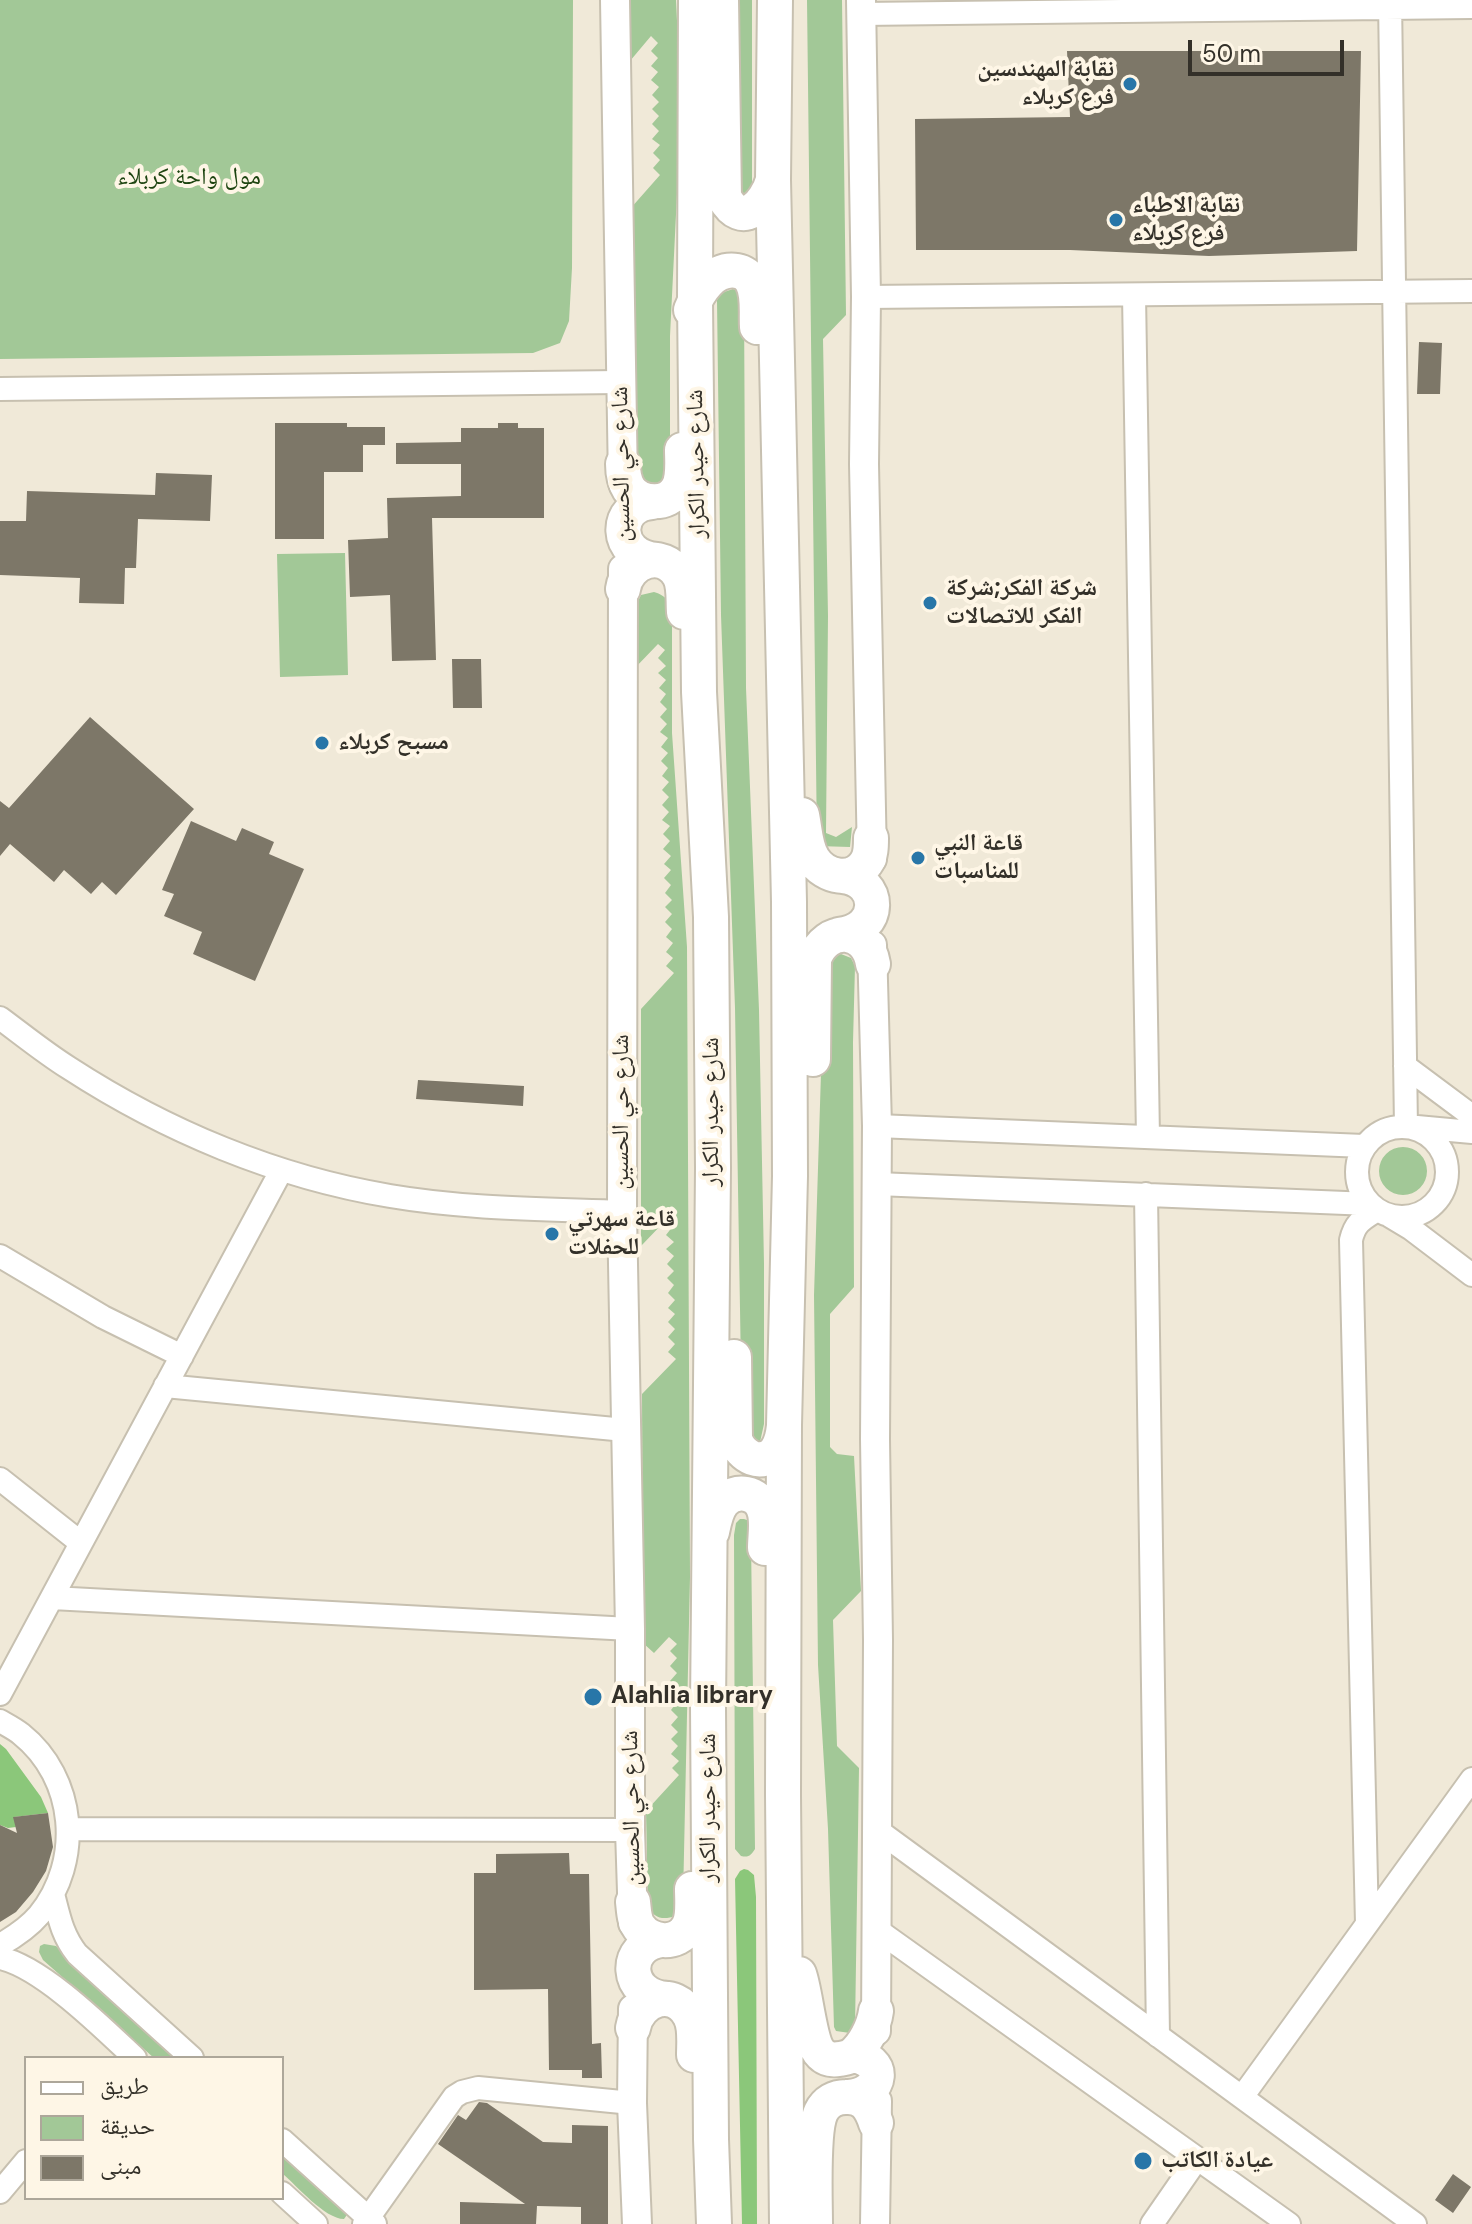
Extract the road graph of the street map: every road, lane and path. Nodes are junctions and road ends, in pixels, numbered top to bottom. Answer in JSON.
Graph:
{"nodes":[{"id":1,"x":615,"y":0,"type":"edge"},
{"id":2,"x":696,"y":0,"type":"edge"},
{"id":3,"x":721,"y":0,"type":"edge"},
{"id":4,"x":775,"y":0,"type":"edge"},
{"id":5,"x":1390,"y":4,"type":"edge"},
{"id":6,"x":1122,"y":5,"type":"edge"},
{"id":7,"x":861,"y":7,"type":"edge"},
{"id":8,"x":1472,"y":7,"type":"edge"},
{"id":9,"x":773,"y":180,"type":"junction"},
{"id":10,"x":1472,"y":291,"type":"edge"},
{"id":11,"x":1394,"y":292,"type":"junction"},
{"id":12,"x":1134,"y":295,"type":"junction"},
{"id":13,"x":866,"y":297,"type":"junction"},
{"id":14,"x":695,"y":301,"type":"junction"},
{"id":15,"x":620,"y":382,"type":"junction"},
{"id":16,"x":0,"y":389,"type":"edge"},
{"id":17,"x":623,"y":464,"type":"junction"},
{"id":18,"x":652,"y":502,"type":"junction"},
{"id":19,"x":623,"y":532,"type":"junction"},
{"id":20,"x":782,"y":554,"type":"junction"},
{"id":21,"x":657,"y":560,"type":"junction"},
{"id":22,"x":623,"y":589,"type":"junction"},
{"id":23,"x":699,"y":692,"type":"junction"},
{"id":24,"x":787,"y":752,"type":"junction"},
{"id":25,"x":871,"y":838,"type":"junction"},
{"id":26,"x":843,"y":876,"type":"junction"},
{"id":27,"x":872,"y":907,"type":"junction"},
{"id":28,"x":839,"y":935,"type":"junction"},
{"id":29,"x":873,"y":964,"type":"junction"},
{"id":30,"x":0,"y":1018,"type":"edge"},
{"id":31,"x":1405,"y":1066,"type":"junction"},
{"id":32,"x":1472,"y":1116,"type":"edge"},
{"id":33,"x":877,"y":1126,"type":"junction"},
{"id":34,"x":1408,"y":1127,"type":"junction"},
{"id":35,"x":1472,"y":1132,"type":"edge"},
{"id":36,"x":1148,"y":1137,"type":"junction"},
{"id":37,"x":1364,"y":1146,"type":"junction"},
{"id":38,"x":713,"y":1168,"type":"junction"},
{"id":39,"x":281,"y":1171,"type":"junction"},
{"id":40,"x":790,"y":1176,"type":"junction"},
{"id":41,"x":877,"y":1184,"type":"junction"},
{"id":42,"x":1146,"y":1194,"type":"junction"},
{"id":43,"x":1376,"y":1209,"type":"junction"},
{"id":44,"x":622,"y":1212,"type":"junction"},
{"id":45,"x":0,"y":1256,"type":"edge"},
{"id":46,"x":1472,"y":1275,"type":"edge"},
{"id":47,"x":182,"y":1356,"type":"junction"},
{"id":48,"x":165,"y":1386,"type":"junction"},
{"id":49,"x":784,"y":1425,"type":"junction"},
{"id":50,"x":625,"y":1430,"type":"junction"},
{"id":51,"x":0,"y":1479,"type":"edge"},
{"id":52,"x":81,"y":1543,"type":"junction"},
{"id":53,"x":710,"y":1545,"type":"junction"},
{"id":54,"x":52,"y":1598,"type":"junction"},
{"id":55,"x":630,"y":1629,"type":"junction"},
{"id":56,"x":0,"y":1694,"type":"edge"},
{"id":57,"x":708,"y":1707,"type":"junction"},
{"id":58,"x":0,"y":1721,"type":"edge"},
{"id":59,"x":1472,"y":1779,"type":"edge"},
{"id":60,"x":783,"y":1795,"type":"junction"},
{"id":61,"x":69,"y":1829,"type":"junction"},
{"id":62,"x":876,"y":1829,"type":"junction"},
{"id":63,"x":630,"y":1830,"type":"junction"},
{"id":64,"x":53,"y":1894,"type":"junction"},
{"id":65,"x":633,"y":1902,"type":"junction"},
{"id":66,"x":1367,"y":1924,"type":"junction"},
{"id":67,"x":876,"y":1929,"type":"junction"},
{"id":68,"x":784,"y":1937,"type":"junction"},
{"id":69,"x":662,"y":1940,"type":"junction"},
{"id":70,"x":0,"y":1945,"type":"edge"},
{"id":71,"x":0,"y":1958,"type":"edge"},
{"id":72,"x":633,"y":1971,"type":"junction"},
{"id":73,"x":667,"y":1999,"type":"junction"},
{"id":74,"x":876,"y":2011,"type":"junction"},
{"id":75,"x":633,"y":2028,"type":"junction"},
{"id":76,"x":1158,"y":2036,"type":"junction"},
{"id":77,"x":123,"y":2054,"type":"edge"},
{"id":78,"x":852,"y":2055,"type":"junction"},
{"id":79,"x":190,"y":2056,"type":"edge"},
{"id":80,"x":877,"y":2078,"type":"junction"},
{"id":81,"x":849,"y":2097,"type":"junction"},
{"id":82,"x":1242,"y":2097,"type":"junction"},
{"id":83,"x":632,"y":2103,"type":"junction"},
{"id":84,"x":876,"y":2123,"type":"junction"},
{"id":85,"x":711,"y":2139,"type":"junction"},
{"id":86,"x":284,"y":2142,"type":"edge"},
{"id":87,"x":1197,"y":2159,"type":"junction"},
{"id":88,"x":24,"y":2163,"type":"edge"},
{"id":89,"x":0,"y":2192,"type":"edge"},
{"id":90,"x":284,"y":2195,"type":"edge"},
{"id":91,"x":369,"y":2222,"type":"edge"},
{"id":92,"x":316,"y":2224,"type":"edge"},
{"id":93,"x":637,"y":2224,"type":"edge"},
{"id":94,"x":714,"y":2224,"type":"edge"},
{"id":95,"x":787,"y":2224,"type":"edge"},
{"id":96,"x":815,"y":2224,"type":"edge"},
{"id":97,"x":875,"y":2224,"type":"edge"},
{"id":98,"x":1152,"y":2224,"type":"edge"},
{"id":99,"x":1289,"y":2224,"type":"edge"},
{"id":100,"x":1415,"y":2224,"type":"edge"}],
"edges":[{"from":1,"to":15,"type":"main road","name":"شارع حي الحسين"},
{"from":2,"to":14,"type":"highway","name":"شارع حيدر الكرار"},
{"from":3,"to":9,"type":"highway"},
{"from":4,"to":9,"type":"highway"},
{"from":5,"to":6,"type":"street"},
{"from":5,"to":8,"type":"street"},
{"from":5,"to":11,"type":"street"},
{"from":6,"to":7,"type":"street"},
{"from":7,"to":13,"type":"main road"},
{"from":9,"to":20,"type":"highway"},
{"from":10,"to":11,"type":"street"},
{"from":11,"to":12,"type":"street"},
{"from":11,"to":31,"type":"street"},
{"from":12,"to":13,"type":"street"},
{"from":12,"to":36,"type":"street"},
{"from":13,"to":25,"type":"main road"},
{"from":14,"to":18,"type":"highway"},
{"from":14,"to":20,"type":"highway"},
{"from":14,"to":23,"type":"highway","name":"شارع حيدر الكرار"},
{"from":15,"to":16,"type":"street"},
{"from":15,"to":17,"type":"main road","name":"شارع حي الحسين"},
{"from":17,"to":18,"type":"highway"},
{"from":17,"to":19,"type":"main road","name":"شارع حي الحسين"},
{"from":18,"to":19,"type":"highway"},
{"from":19,"to":21,"type":"highway"},
{"from":19,"to":22,"type":"main road","name":"شارع حي الحسين"},
{"from":20,"to":24,"type":"highway"},
{"from":21,"to":22,"type":"highway"},
{"from":21,"to":23,"type":"highway"},
{"from":22,"to":44,"type":"main road","name":"شارع حي الحسين"},
{"from":23,"to":38,"type":"highway","name":"شارع حيدر الكرار"},
{"from":24,"to":26,"type":"highway"},
{"from":24,"to":40,"type":"highway"},
{"from":25,"to":26,"type":"highway"},
{"from":25,"to":27,"type":"main road"},
{"from":26,"to":27,"type":"highway"},
{"from":27,"to":28,"type":"highway"},
{"from":27,"to":29,"type":"main road"},
{"from":28,"to":29,"type":"highway"},
{"from":28,"to":40,"type":"highway"},
{"from":29,"to":33,"type":"main road"},
{"from":30,"to":39,"type":"street"},
{"from":31,"to":32,"type":"street"},
{"from":31,"to":34,"type":"street"},
{"from":33,"to":36,"type":"street"},
{"from":33,"to":41,"type":"main road"},
{"from":34,"to":35,"type":"street"},
{"from":34,"to":37,"type":"street"},
{"from":34,"to":43,"type":"street"},
{"from":36,"to":37,"type":"street"},
{"from":37,"to":43,"type":"street"},
{"from":38,"to":49,"type":"highway"},
{"from":38,"to":53,"type":"highway","name":"شارع حيدر الكرار"},
{"from":39,"to":44,"type":"street"},
{"from":39,"to":47,"type":"street"},
{"from":40,"to":49,"type":"highway"},
{"from":41,"to":42,"type":"street"},
{"from":41,"to":62,"type":"main road"},
{"from":42,"to":43,"type":"street"},
{"from":42,"to":76,"type":"street"},
{"from":43,"to":46,"type":"street"},
{"from":43,"to":66,"type":"street"},
{"from":44,"to":50,"type":"main road","name":"شارع حي الحسين"},
{"from":45,"to":47,"type":"street"},
{"from":47,"to":48,"type":"street"},
{"from":48,"to":50,"type":"street"},
{"from":48,"to":52,"type":"street"},
{"from":49,"to":60,"type":"highway"},
{"from":50,"to":55,"type":"main road","name":"شارع حي الحسين"},
{"from":51,"to":52,"type":"street"},
{"from":52,"to":54,"type":"street"},
{"from":53,"to":57,"type":"highway","name":"شارع حيدر الكرار"},
{"from":53,"to":60,"type":"highway"},
{"from":54,"to":55,"type":"street"},
{"from":54,"to":56,"type":"street"},
{"from":55,"to":63,"type":"main road","name":"شارع حي الحسين"},
{"from":57,"to":69,"type":"highway"},
{"from":57,"to":85,"type":"highway","name":"شارع حيدر الكرار"},
{"from":58,"to":61,"type":"street"},
{"from":59,"to":66,"type":"street"},
{"from":60,"to":68,"type":"highway"},
{"from":61,"to":63,"type":"street"},
{"from":61,"to":64,"type":"street"},
{"from":62,"to":67,"type":"main road"},
{"from":62,"to":76,"type":"street"},
{"from":63,"to":65,"type":"main road","name":"شارع حي الحسين"},
{"from":64,"to":70,"type":"street"},
{"from":64,"to":79,"type":"street"},
{"from":65,"to":69,"type":"highway"},
{"from":65,"to":72,"type":"main road","name":"شارع حي الحسين"},
{"from":66,"to":82,"type":"street"},
{"from":67,"to":74,"type":"main road"},
{"from":67,"to":87,"type":"street"},
{"from":68,"to":78,"type":"highway"},
{"from":68,"to":95,"type":"highway"},
{"from":69,"to":72,"type":"highway"},
{"from":71,"to":77,"type":"street"},
{"from":72,"to":73,"type":"highway"},
{"from":72,"to":75,"type":"main road","name":"شارع حي الحسين"},
{"from":73,"to":75,"type":"highway"},
{"from":73,"to":85,"type":"highway"},
{"from":74,"to":78,"type":"highway"},
{"from":74,"to":80,"type":"main road"},
{"from":75,"to":83,"type":"main road","name":"شارع حي الحسين"},
{"from":76,"to":82,"type":"street"},
{"from":78,"to":80,"type":"highway"},
{"from":80,"to":81,"type":"highway"},
{"from":80,"to":84,"type":"main road"},
{"from":81,"to":84,"type":"highway"},
{"from":81,"to":96,"type":"highway"},
{"from":82,"to":100,"type":"street"},
{"from":83,"to":91,"type":"street"},
{"from":83,"to":93,"type":"main road","name":"شارع حي الحسين"},
{"from":84,"to":97,"type":"main road"},
{"from":85,"to":94,"type":"highway","name":"شارع حيدر الكرار"},
{"from":86,"to":91,"type":"street"},
{"from":87,"to":98,"type":"street"},
{"from":87,"to":99,"type":"street"},
{"from":88,"to":89,"type":"street"},
{"from":90,"to":92,"type":"street"}]}
